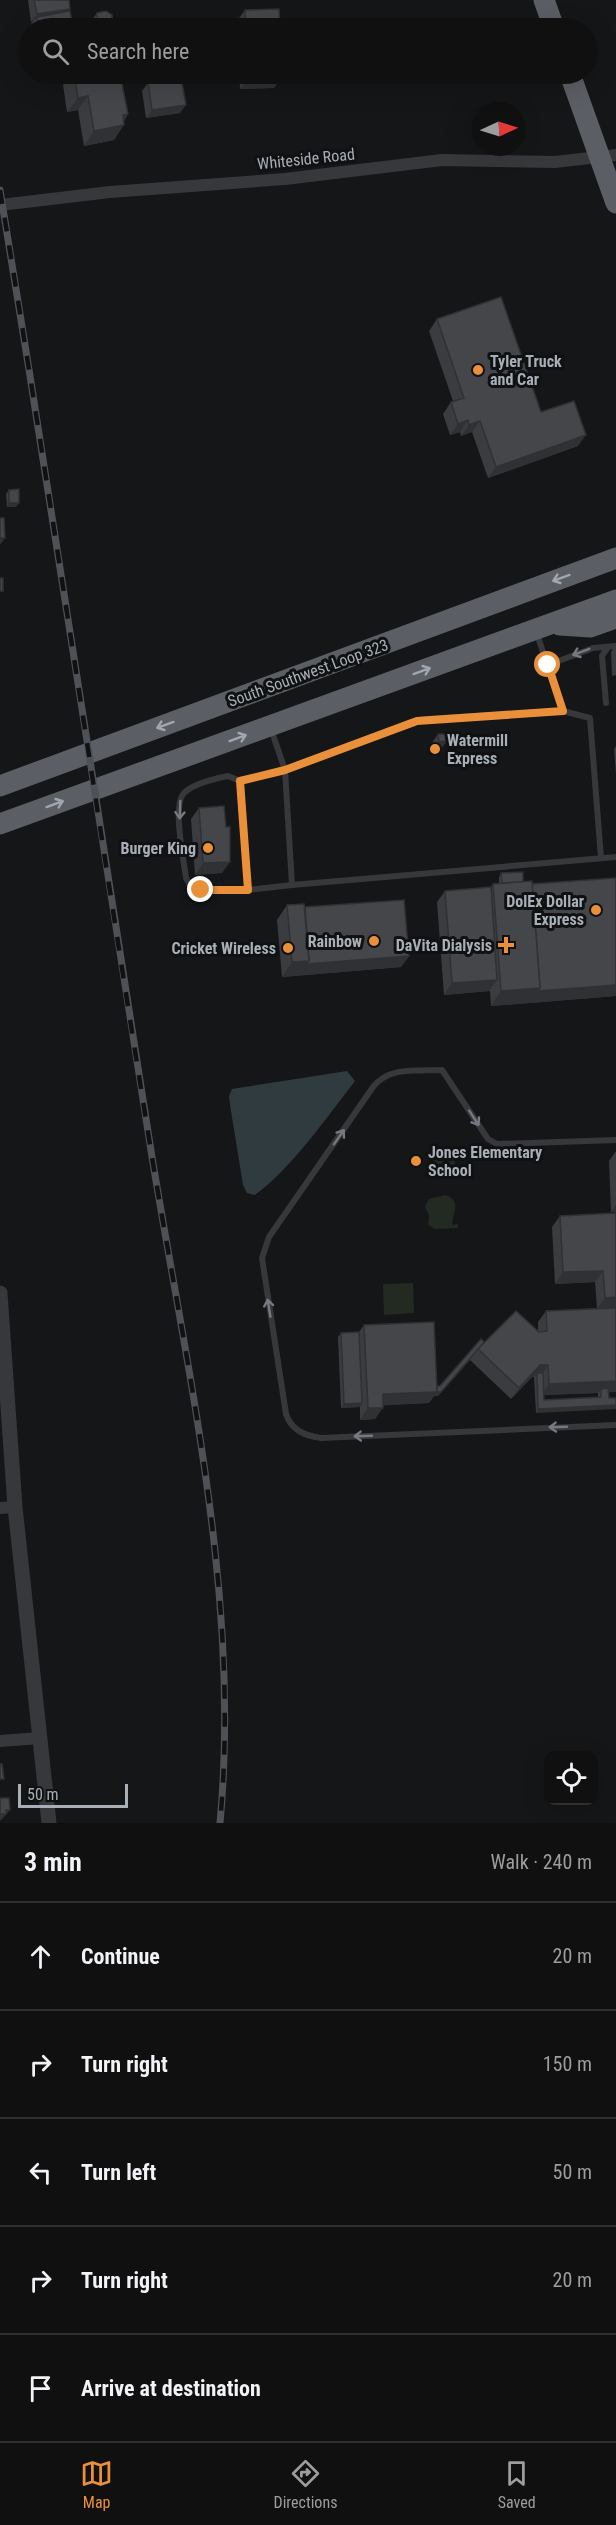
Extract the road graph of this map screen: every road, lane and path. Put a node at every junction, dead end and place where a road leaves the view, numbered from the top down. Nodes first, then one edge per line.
1 (544, 0) edge
2 (550, 18) edge
3 (575, 84) edge
4 (608, 156) edge
5 (616, 203) edge
6 (0, 205) edge
7 (616, 558) edge
8 (616, 600) edge
9 (616, 618) edge
10 (544, 628) junction
11 (616, 646) edge
12 (608, 647) junction
13 (548, 665) junction
14 (606, 703) dead end
15 (563, 711) junction
16 (270, 726) junction
17 (285, 770) junction
18 (240, 781) junction
19 (0, 786) edge
20 (0, 824) edge
21 (616, 857) edge
22 (601, 858) junction
23 (292, 885) junction
24 (248, 890) junction
25 (616, 1140) edge
26 (0, 1293) edge
27 (616, 1425) edge
28 (8, 1508) edge
29 (40, 1738) junction
30 (0, 1741) edge
31 (49, 1823) edge

1 - 2 highway
3 - 4 highway
4 - 5 highway
4 - 6 street, Whiteside Road
7 -> 19 highway, South Southwest Loop 323
8 - 10 highway
9 - 10 highway
10 - 13 lane
16 -> 10 highway
11 - 12 lane
12 -> 13 lane
12 - 14 lane
13 - 15 lane
15 - 17 lane
15 - 22 lane
16 - 17 lane
20 -> 16 highway
17 - 18 lane
17 - 23 lane
18 - 24 lane
18 -> 24 lane
21 - 22 lane
22 - 23 lane
23 - 24 lane
27 -> 25 lane
26 - 28 street
28 - 29 street
29 - 30 street
29 - 31 street

